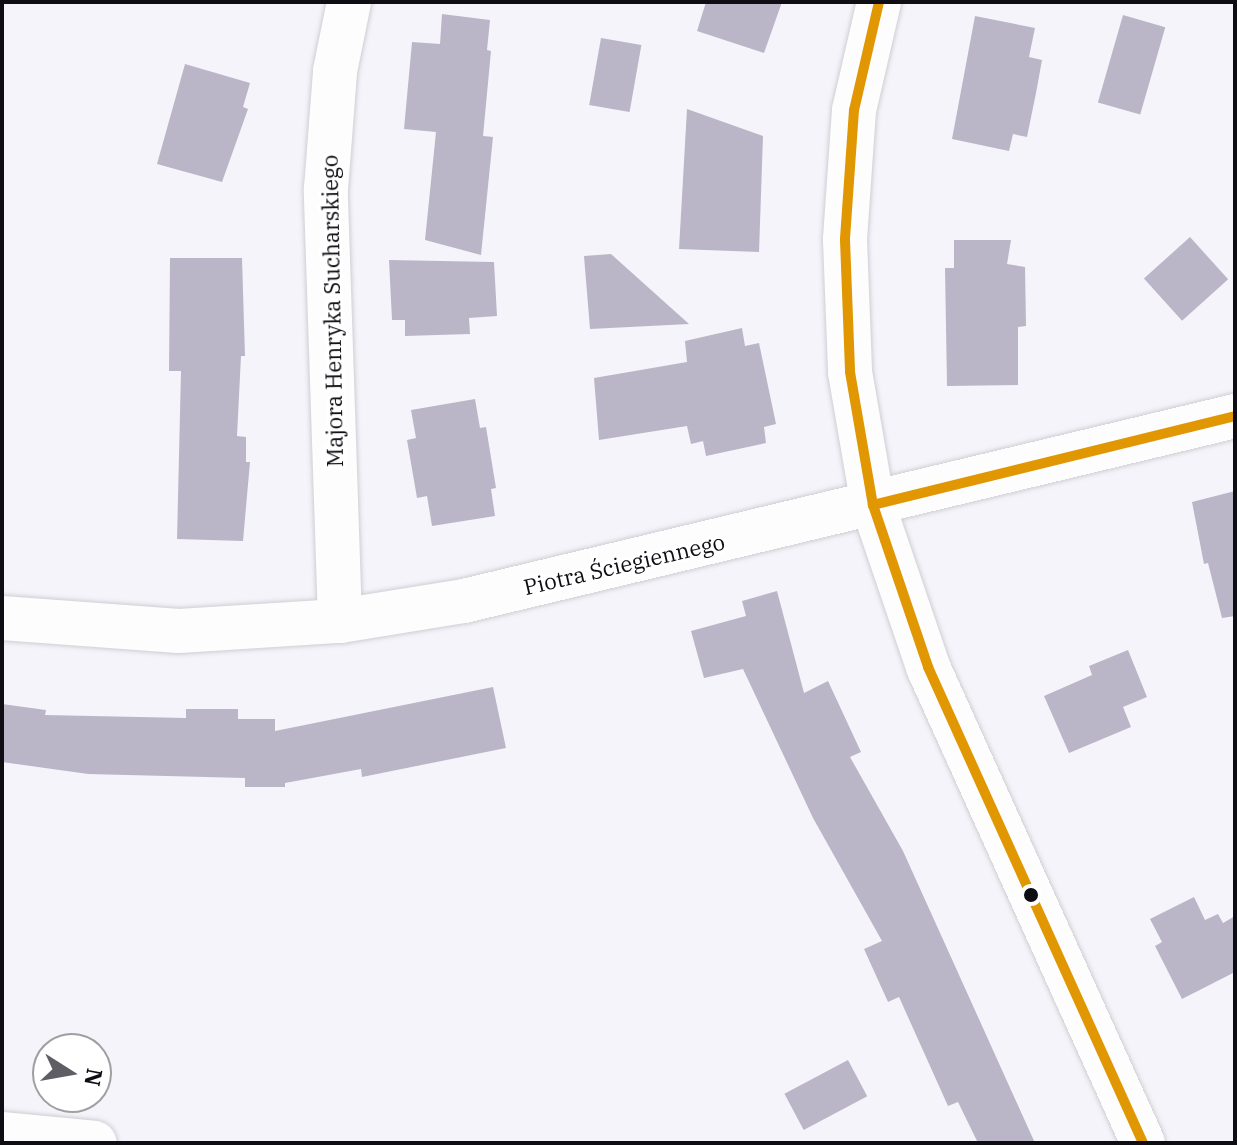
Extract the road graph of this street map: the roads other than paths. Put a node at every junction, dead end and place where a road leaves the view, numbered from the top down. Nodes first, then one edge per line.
1 (349, 2) edge
2 (879, 2) edge
3 (1235, 416) edge
4 (873, 505) junction
5 (2, 618) edge
6 (340, 621) junction
7 (2, 1134) edge
8 (95, 1143) edge
9 (1143, 1143) edge

1 - 6 street, Majora Henryka Sucharskiego
2 - 4 street
3 - 4 street, Piotra Ściegiennego
4 - 6 street, Piotra Ściegiennego
4 - 9 street
5 - 6 street, Piotra Ściegiennego
7 - 8 street

